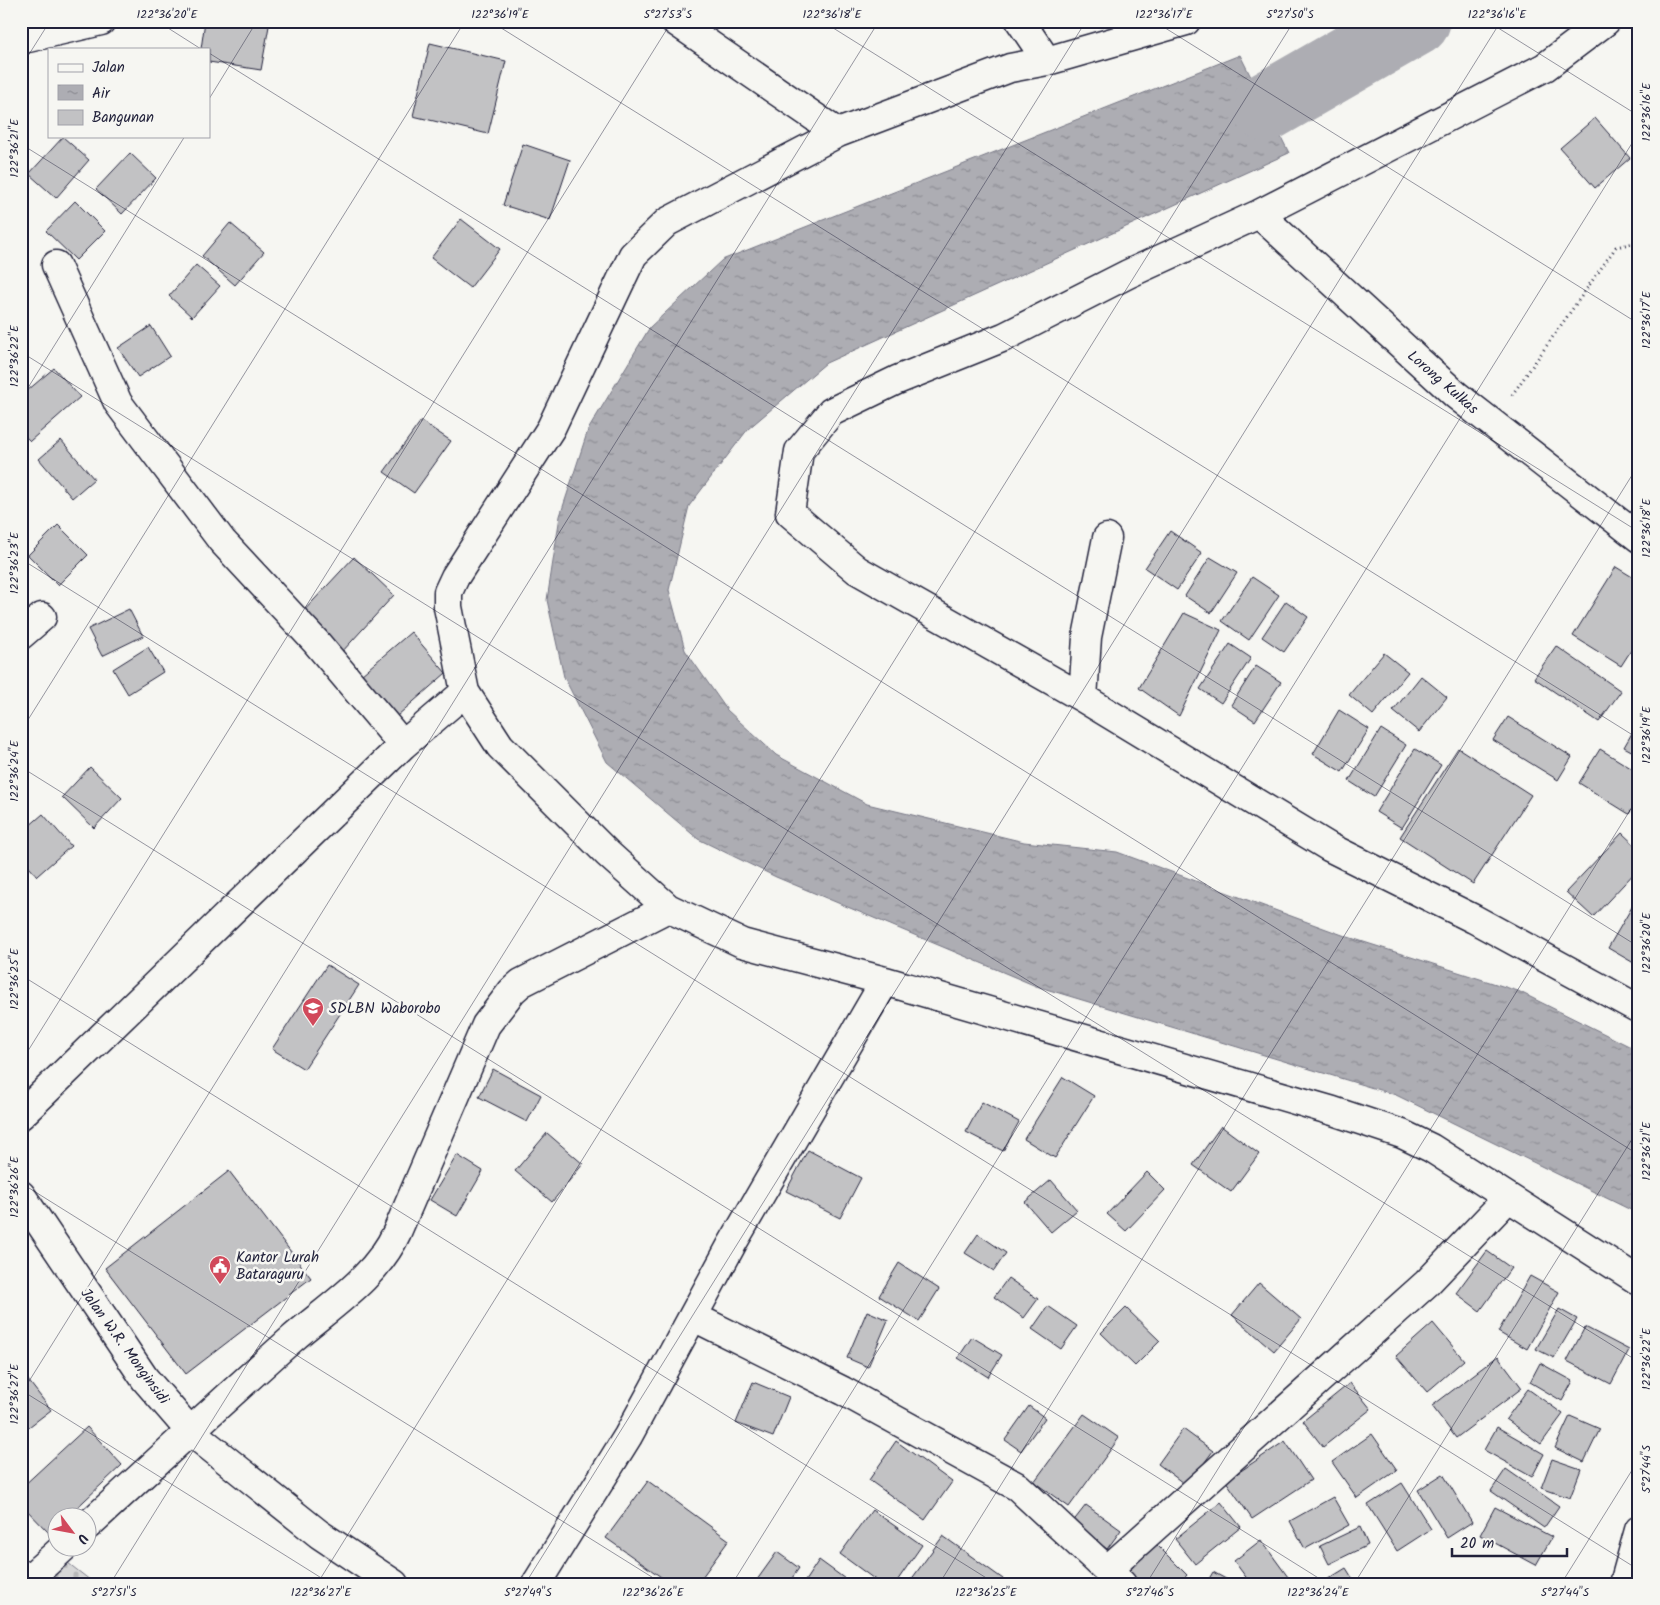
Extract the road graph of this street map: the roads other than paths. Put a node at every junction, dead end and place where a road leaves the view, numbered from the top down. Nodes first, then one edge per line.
1 (101, 21) edge
2 (674, 21) edge
3 (1020, 21) edge
4 (1186, 21) edge
5 (1606, 21) edge
6 (28, 38) dead end
7 (1047, 61) junction
8 (838, 133) junction
9 (1259, 214) junction
10 (56, 265) dead end
11 (1107, 538) dead end
12 (1639, 538) edge
13 (42, 616) dead end
14 (21, 635) edge
15 (465, 692) junction
16 (1083, 698) junction
17 (403, 745) junction
18 (668, 908) junction
19 (885, 981) junction
20 (1639, 1009) edge
21 (21, 1115) edge
22 (21, 1195) edge
23 (1508, 1198) junction
24 (1639, 1281) edge
25 (694, 1317) junction
26 (190, 1432) junction
27 (98, 1516) edge
28 (1639, 1530) edge
29 (52, 1558) edge
30 (1114, 1577) edge
31 (23, 1584) edge
32 (394, 1584) edge
33 (536, 1584) edge
34 (1624, 1584) edge

1 - 6 street
2 - 8 street
3 - 7 street
4 - 7 street
5 - 9 street
7 - 8 street
8 - 15 street
9 - 12 street, Lorong Kulkas
9 - 16 street
10 - 17 street
11 - 16 street
13 - 14 street
15 - 17 street
15 - 18 street
16 - 20 street
17 - 21 street
18 - 19 street
18 - 26 street
19 - 23 street
19 - 25 street
22 - 26 street, Jalan W.R. Monginsidi
23 - 24 street
23 - 30 street
25 - 30 street
25 - 33 street
26 - 27 street
26 - 32 street, Jalan W.R. Monginsidi
28 - 34 street
29 - 31 street

